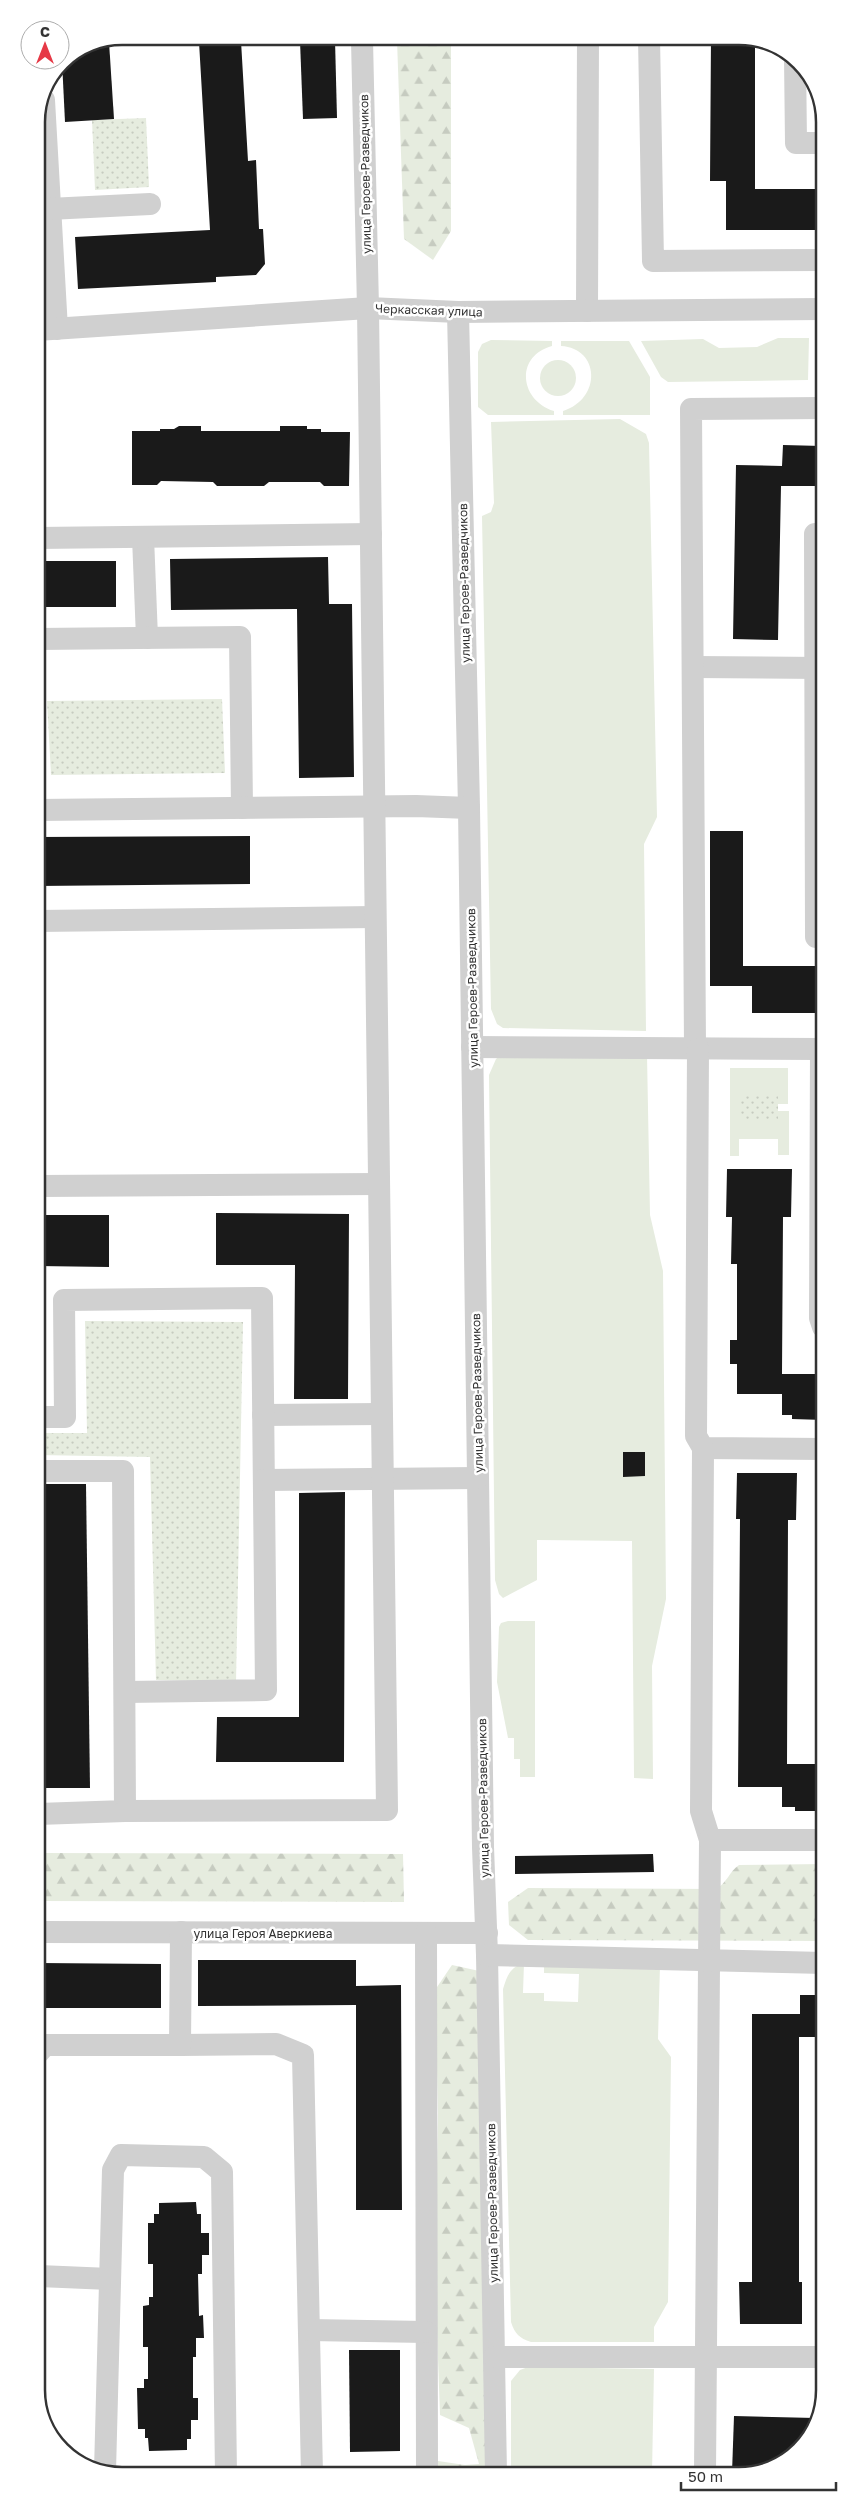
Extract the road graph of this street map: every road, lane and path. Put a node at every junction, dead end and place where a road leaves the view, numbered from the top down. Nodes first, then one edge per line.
1 (362, 45) edge
2 (588, 45) edge
3 (649, 45) edge
4 (795, 70) edge
5 (816, 143) edge
6 (45, 198) edge
7 (150, 204) dead end
8 (816, 260) edge
9 (368, 308) junction
10 (816, 309) edge
11 (587, 311) junction
12 (458, 312) junction
13 (47, 329) edge
14 (816, 408) edge
15 (371, 534) junction
16 (816, 534) edge
17 (143, 537) junction
18 (45, 538) edge
19 (816, 579) edge
20 (146, 638) junction
21 (45, 639) edge
22 (693, 668) junction
23 (816, 668) edge
24 (374, 807) junction
25 (242, 808) junction
26 (469, 808) junction
27 (45, 810) edge
28 (375, 918) junction
29 (45, 921) edge
30 (472, 1047) junction
31 (697, 1049) junction
32 (816, 1049) edge
33 (378, 1184) junction
34 (45, 1186) edge
35 (380, 1414) junction
36 (263, 1415) junction
37 (45, 1417) edge
38 (703, 1448) junction
39 (816, 1449) edge
40 (45, 1470) edge
41 (478, 1478) junction
42 (264, 1480) junction
43 (381, 1480) junction
44 (124, 1692) junction
45 (125, 1811) junction
46 (45, 1814) edge
47 (710, 1840) junction
48 (816, 1840) edge
49 (45, 1932) edge
50 (181, 1932) junction
51 (426, 1933) junction
52 (487, 1933) junction
53 (487, 1955) junction
54 (708, 1960) junction
55 (816, 1963) edge
56 (180, 2045) junction
57 (45, 2046) edge
58 (45, 2276) edge
59 (110, 2279) junction
60 (309, 2330) junction
61 (426, 2332) junction
62 (495, 2357) junction
63 (705, 2357) junction
64 (816, 2357) edge
65 (105, 2465) edge
66 (226, 2467) edge
67 (312, 2467) edge
68 (427, 2467) edge
69 (496, 2467) edge
70 (705, 2467) edge

1 - 9 street, улица Героев-Разведчиков
2 - 11 street
3 - 8 street
4 - 5 street
6 - 7 street
6 - 13 street
9 - 12 street, Черкасская улица
9 - 13 street, Черкасская улица
9 - 15 street, улица Героев-Разведчиков
10 - 11 street, Черкасская улица
11 - 12 street, Черкасская улица
12 - 26 street, улица Героев-Разведчиков
14 - 22 street
15 - 17 street
15 - 24 street, улица Героев-Разведчиков
16 - 19 street
17 - 18 street
17 - 20 street
20 - 21 street
20 - 25 street
22 - 23 street
22 - 31 street
24 - 25 street
24 - 26 street
24 - 28 street, улица Героев-Разведчиков
25 - 27 street
26 - 30 street, улица Героев-Разведчиков
28 - 29 street
28 - 33 street, улица Героев-Разведчиков
30 - 31 street
30 - 41 street, улица Героев-Разведчиков
31 - 32 street
31 - 38 street
33 - 34 street
33 - 35 street, улица Героев-Разведчиков
35 - 36 street
35 - 43 street, улица Героев-Разведчиков
36 - 37 street
36 - 42 street
38 - 39 street
38 - 47 street
40 - 44 street
41 - 43 street
41 - 52 street, улица Героев-Разведчиков
42 - 43 street
42 - 44 street
43 - 45 street, улица Героев-Разведчиков
44 - 45 street
45 - 46 street
47 - 48 street
47 - 54 street
49 - 50 street, улица Героя Аверкиева
50 - 51 street, улица Героя Аверкиева
50 - 56 street
51 - 52 street, улица Героя Аверкиева
51 - 61 street
52 - 53 street, улица Героев-Разведчиков
53 - 54 street
53 - 62 street, улица Героев-Разведчиков
54 - 55 street
54 - 63 street
56 - 57 street
56 - 60 street
58 - 59 street
59 - 65 street
59 - 66 street
60 - 61 street
60 - 67 street
61 - 68 street
62 - 63 street
62 - 69 street, улица Героев-Разведчиков
63 - 64 street
63 - 70 street

